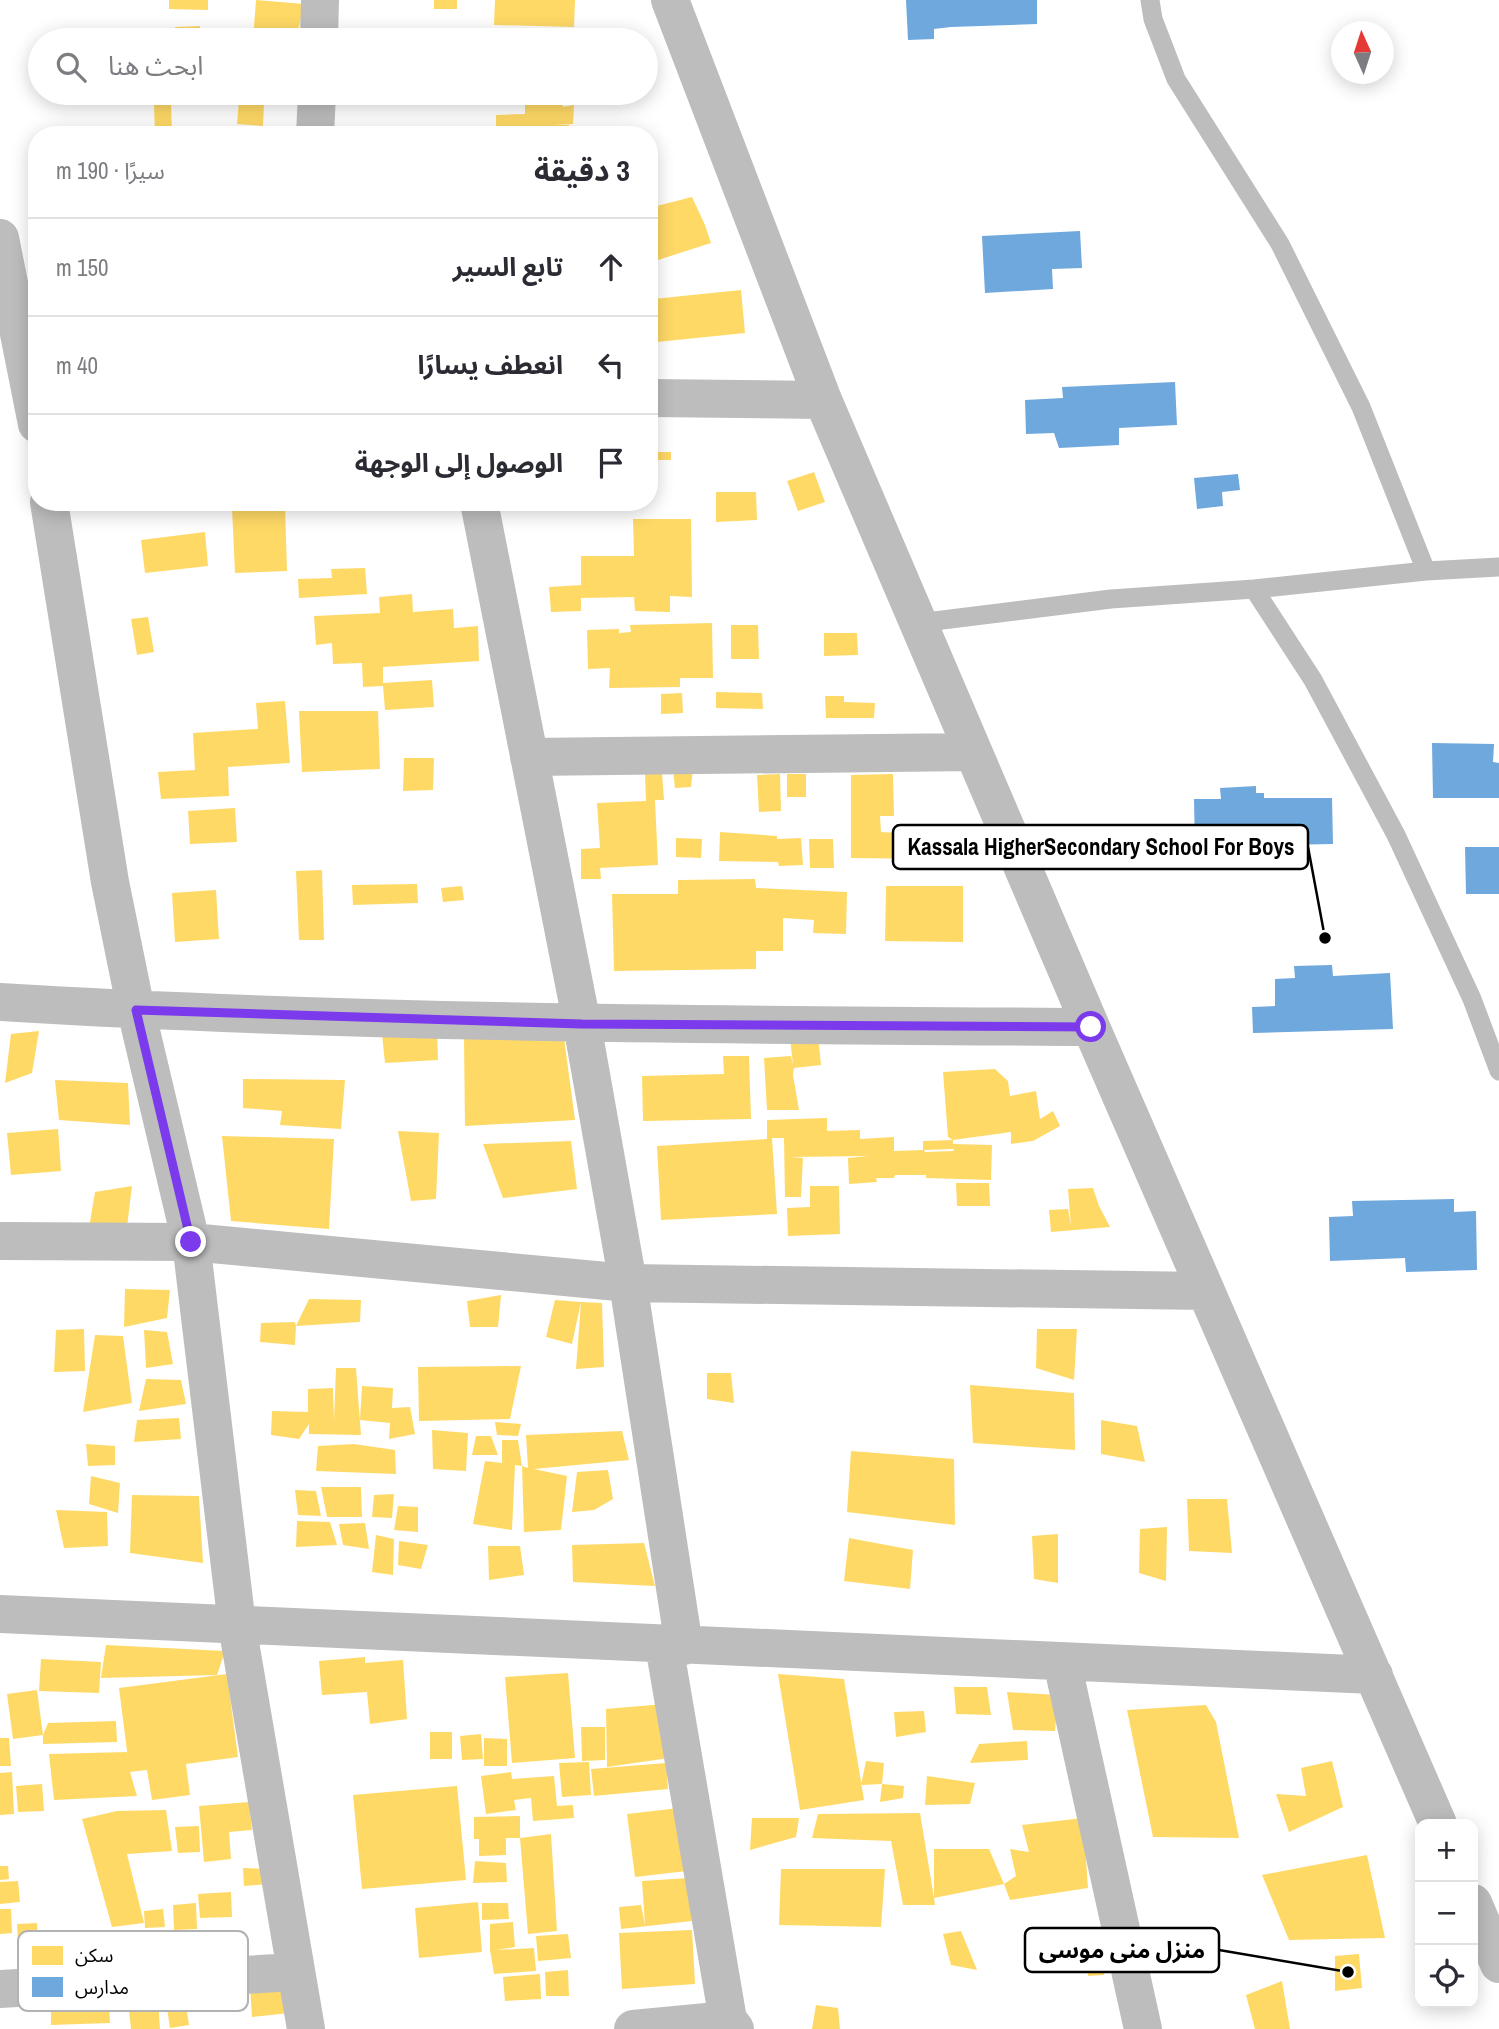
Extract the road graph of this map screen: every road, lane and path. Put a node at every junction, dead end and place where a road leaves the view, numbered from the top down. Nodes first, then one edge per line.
1 (320, 0) edge
2 (670, 0) edge
3 (1150, 0) edge
4 (319, 28) edge
5 (316, 105) edge
6 (315, 126) edge
7 (0, 238) edge
8 (22, 382) edge
9 (658, 398) edge
10 (28, 399) edge
11 (823, 400) junction
12 (50, 511) edge
13 (481, 511) edge
14 (1499, 567) edge
15 (1426, 571) junction
16 (1254, 589) junction
17 (918, 623) junction
18 (974, 752) junction
19 (529, 757) junction
20 (0, 1002) edge
21 (136, 1010) junction
22 (582, 1024) junction
23 (1091, 1027) junction
24 (1499, 1071) edge
25 (0, 1241) edge
26 (191, 1242) junction
27 (628, 1283) junction
28 (1206, 1291) junction
29 (0, 1614) edge
30 (237, 1625) junction
31 (674, 1646) junction
32 (1062, 1662) junction
33 (1374, 1675) junction
34 (1436, 1819) edge
35 (1478, 1915) edge
36 (1499, 1964) edge
37 (295, 1972) junction
38 (248, 1975) edge
39 (18, 1988) edge
40 (0, 1989) edge
41 (731, 2024) edge
42 (306, 2029) edge
43 (633, 2029) edge
44 (1143, 2029) edge

1 - 4 street
2 - 11 street
3 - 15 lane
5 - 6 street
7 - 8 street
8 - 10 street
9 - 11 street
11 - 17 street
12 - 21 street
13 - 19 street
14 - 15 lane
15 - 16 lane
16 - 17 lane
16 - 24 lane
17 - 18 street
18 - 19 street
18 - 23 street
19 - 22 street
20 - 21 street
21 - 22 street
21 - 26 street
22 - 23 street
22 - 27 street
23 - 28 street
25 - 26 street
26 - 27 street
26 - 30 street
27 - 28 street
27 - 31 street
28 - 33 street
29 - 30 street
30 - 31 street
30 - 37 street
31 - 32 street
31 - 41 street
32 - 33 street
32 - 44 street
33 - 34 street
35 - 36 street
37 - 38 street
37 - 42 street
39 - 40 street
41 - 43 street

